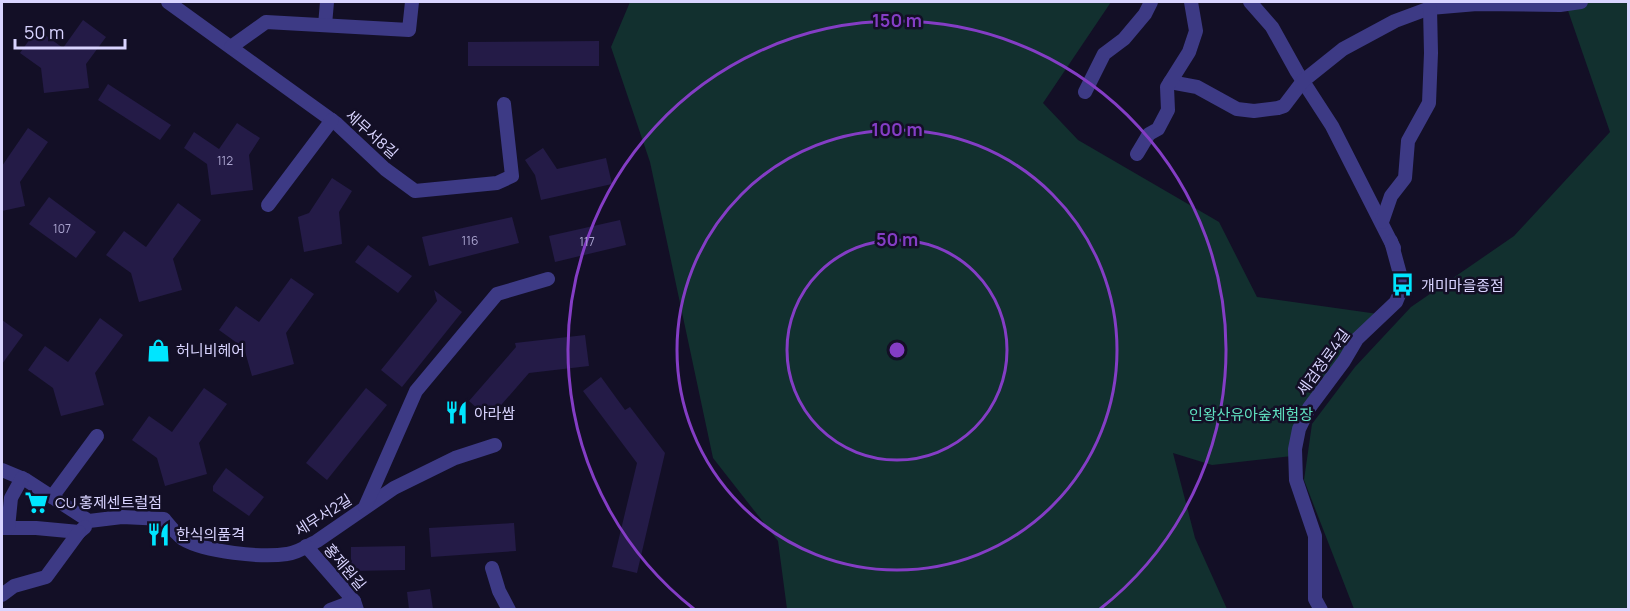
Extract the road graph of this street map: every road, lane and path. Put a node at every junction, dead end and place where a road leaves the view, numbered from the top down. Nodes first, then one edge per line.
1 (168, 2) edge
2 (327, 2) edge
3 (412, 2) edge
4 (1151, 2) edge
5 (1191, 2) edge
6 (1250, 2) edge
7 (1581, 2) edge
8 (1430, 8) junction
9 (325, 25) junction
10 (231, 47) junction
11 (1303, 81) junction
12 (1170, 82) junction
13 (1085, 92) dead end
14 (504, 104) dead end
15 (332, 120) junction
16 (1137, 154) dead end
17 (268, 205) dead end
18 (1382, 222) junction
19 (548, 279) dead end
20 (97, 436) dead end
21 (495, 445) dead end
22 (2, 470) edge
23 (22, 478) junction
24 (52, 496) junction
25 (364, 509) junction
26 (93, 521) junction
27 (5, 528) edge
28 (79, 532) junction
29 (306, 546) junction
30 (492, 568) dead end
31 (2, 596) edge
32 (356, 605) edge
33 (330, 609) edge
34 (509, 609) edge
35 (1322, 609) edge

1 - 10 street, 세무서8길
2 - 9 street
3 - 9 street
4 - 13 street
5 - 12 street
6 - 11 street, 세검정로4길
7 - 8 street
8 - 11 street
8 - 18 street
9 - 10 street
10 - 15 street, 세무서8길
11 - 12 street
11 - 18 street, 세검정로4길
12 - 16 street
14 - 15 street, 세무서8길
15 - 17 street
18 - 35 street, 세검정로4길
19 - 25 street
20 - 24 street
21 - 25 street, 세무서2길
22 - 23 street
23 - 24 street
23 - 27 street
24 - 26 street
25 - 29 street, 세무서2길
26 - 28 street
26 - 29 street, 세무서2길
27 - 28 street
28 - 31 street
29 - 32 street, 홍제원길
30 - 34 street
32 - 33 street

